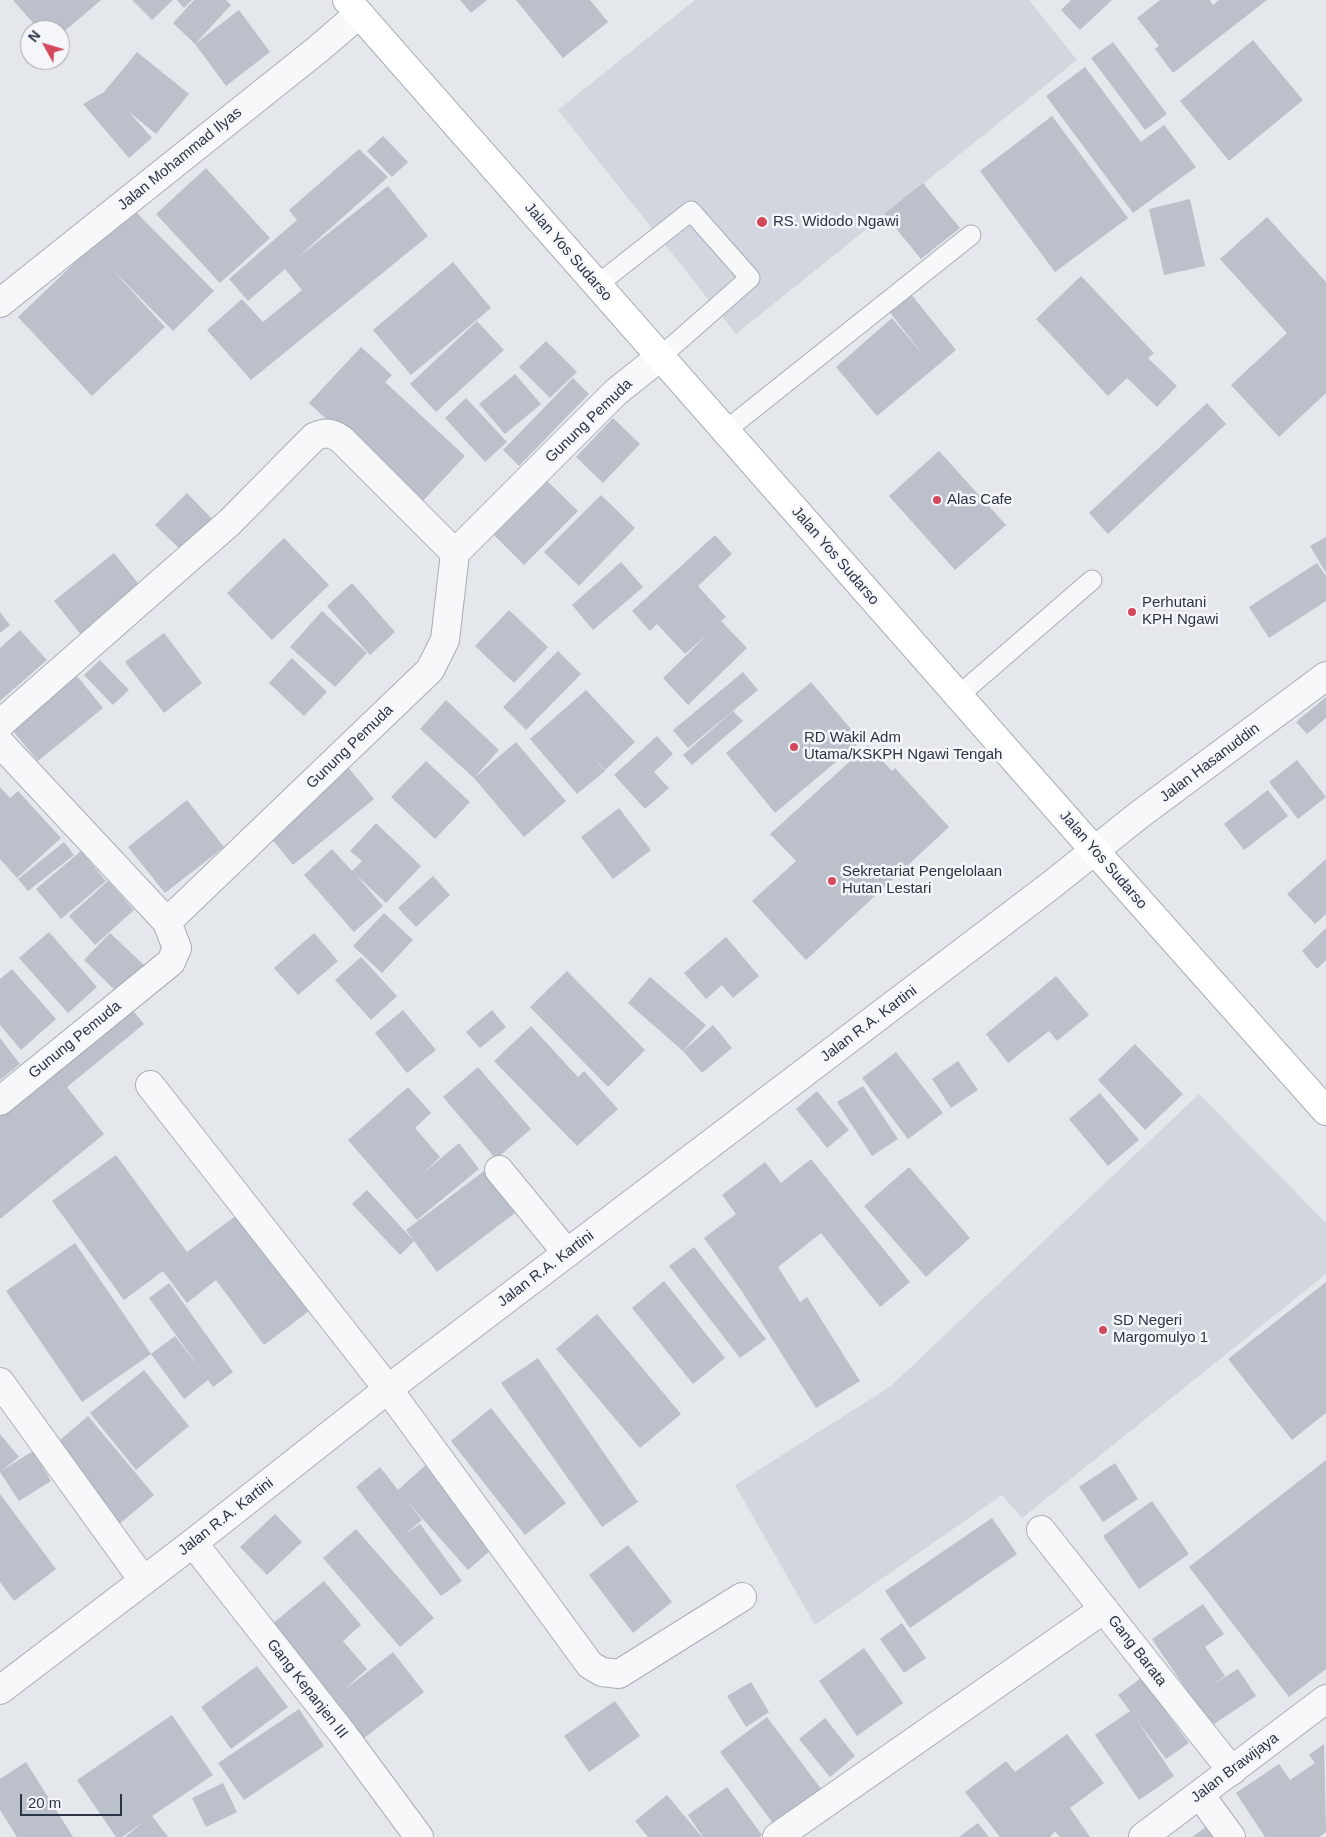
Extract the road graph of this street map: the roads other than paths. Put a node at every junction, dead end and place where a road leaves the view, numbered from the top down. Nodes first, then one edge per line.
1 (352, 7) edge
2 (971, 235) dead end
3 (597, 286) junction
4 (0, 303) edge
5 (660, 357) junction
6 (725, 431) junction
7 (455, 553) junction
8 (1092, 580) dead end
9 (1326, 676) edge
10 (958, 696) junction
11 (0, 724) edge
12 (0, 743) edge
13 (1094, 850) junction
14 (168, 922) junction
15 (150, 1085) dead end
16 (0, 1101) edge
17 (1326, 1111) edge
18 (499, 1170) dead end
19 (567, 1253) junction
20 (0, 1382) edge
21 (388, 1389) junction
22 (1041, 1530) dead end
23 (193, 1543) junction
24 (143, 1580) junction
25 (742, 1597) dead end
26 (1104, 1609) junction
27 (0, 1690) edge
28 (1326, 1699) edge
29 (1232, 1771) junction
30 (1200, 1795) junction
31 (419, 1837) edge
32 (777, 1837) edge
33 (1143, 1837) edge
34 (1231, 1837) edge

1 - 3 main road, Jalan Yos Sudarso
1 - 4 street, Jalan Mohammad Ilyas
2 - 6 lane
3 - 5 main road, Jalan Yos Sudarso
3 - 5 lane
5 - 6 main road, Jalan Yos Sudarso
5 - 7 street, Gunung Pemuda
6 - 10 main road, Jalan Yos Sudarso
7 - 11 street
7 - 14 street, Gunung Pemuda
8 - 10 lane
9 - 13 street, Jalan Hasanuddin
10 - 13 main road, Jalan Yos Sudarso
12 - 14 street
13 - 17 main road, Jalan Yos Sudarso
13 - 19 street, Jalan R.A. Kartini
14 - 16 street, Gunung Pemuda
15 - 21 street
18 - 19 street
19 - 21 street, Jalan R.A. Kartini
20 - 24 street
21 - 23 street, Jalan R.A. Kartini
21 - 25 street
22 - 26 street, Gang Barata
23 - 24 street, Jalan R.A. Kartini
23 - 31 street, Gang Kepanjen III
24 - 27 street, Jalan R.A. Kartini
26 - 29 street, Gang Barata
26 - 32 street
28 - 29 street, Jalan Brawijaya
29 - 30 street, Jalan Brawijaya
30 - 33 street, Jalan Brawijaya
30 - 34 street

